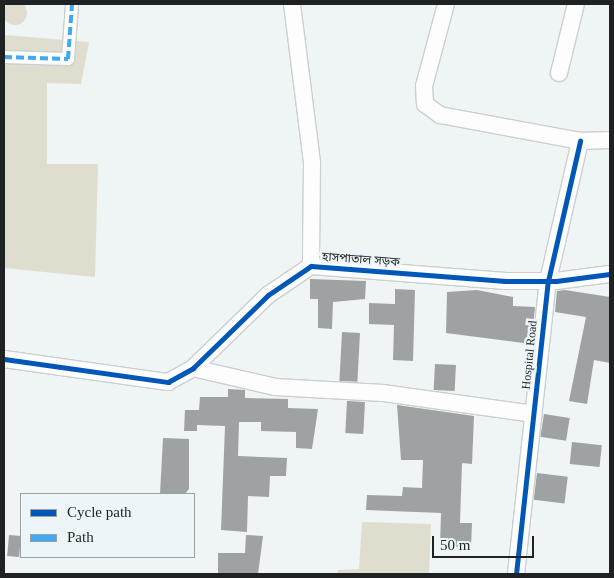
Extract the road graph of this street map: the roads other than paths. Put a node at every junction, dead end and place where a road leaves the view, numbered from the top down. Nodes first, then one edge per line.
1 (72, 4) edge
2 (292, 4) edge
3 (446, 4) edge
4 (576, 4) edge
5 (4, 57) edge
6 (558, 73) dead end
7 (610, 140) edge
8 (580, 142) junction
9 (310, 266) junction
10 (610, 274) edge
11 (548, 282) junction
12 (4, 359) edge
13 (193, 368) junction
14 (534, 414) junction
15 (516, 574) edge

1 - 5 street
2 - 9 street
3 - 8 street
4 - 6 street
7 - 8 street
8 - 11 street, Hospital Road
9 - 11 street, হাসপাতাল সড়ক
9 - 13 street, হাসপাতাল সড়ক
10 - 11 street, হাসপাতাল সড়ক
11 - 14 street, Hospital Road
12 - 13 street, হাসপাতাল সড়ক
13 - 14 street
14 - 15 street, Hospital Road

